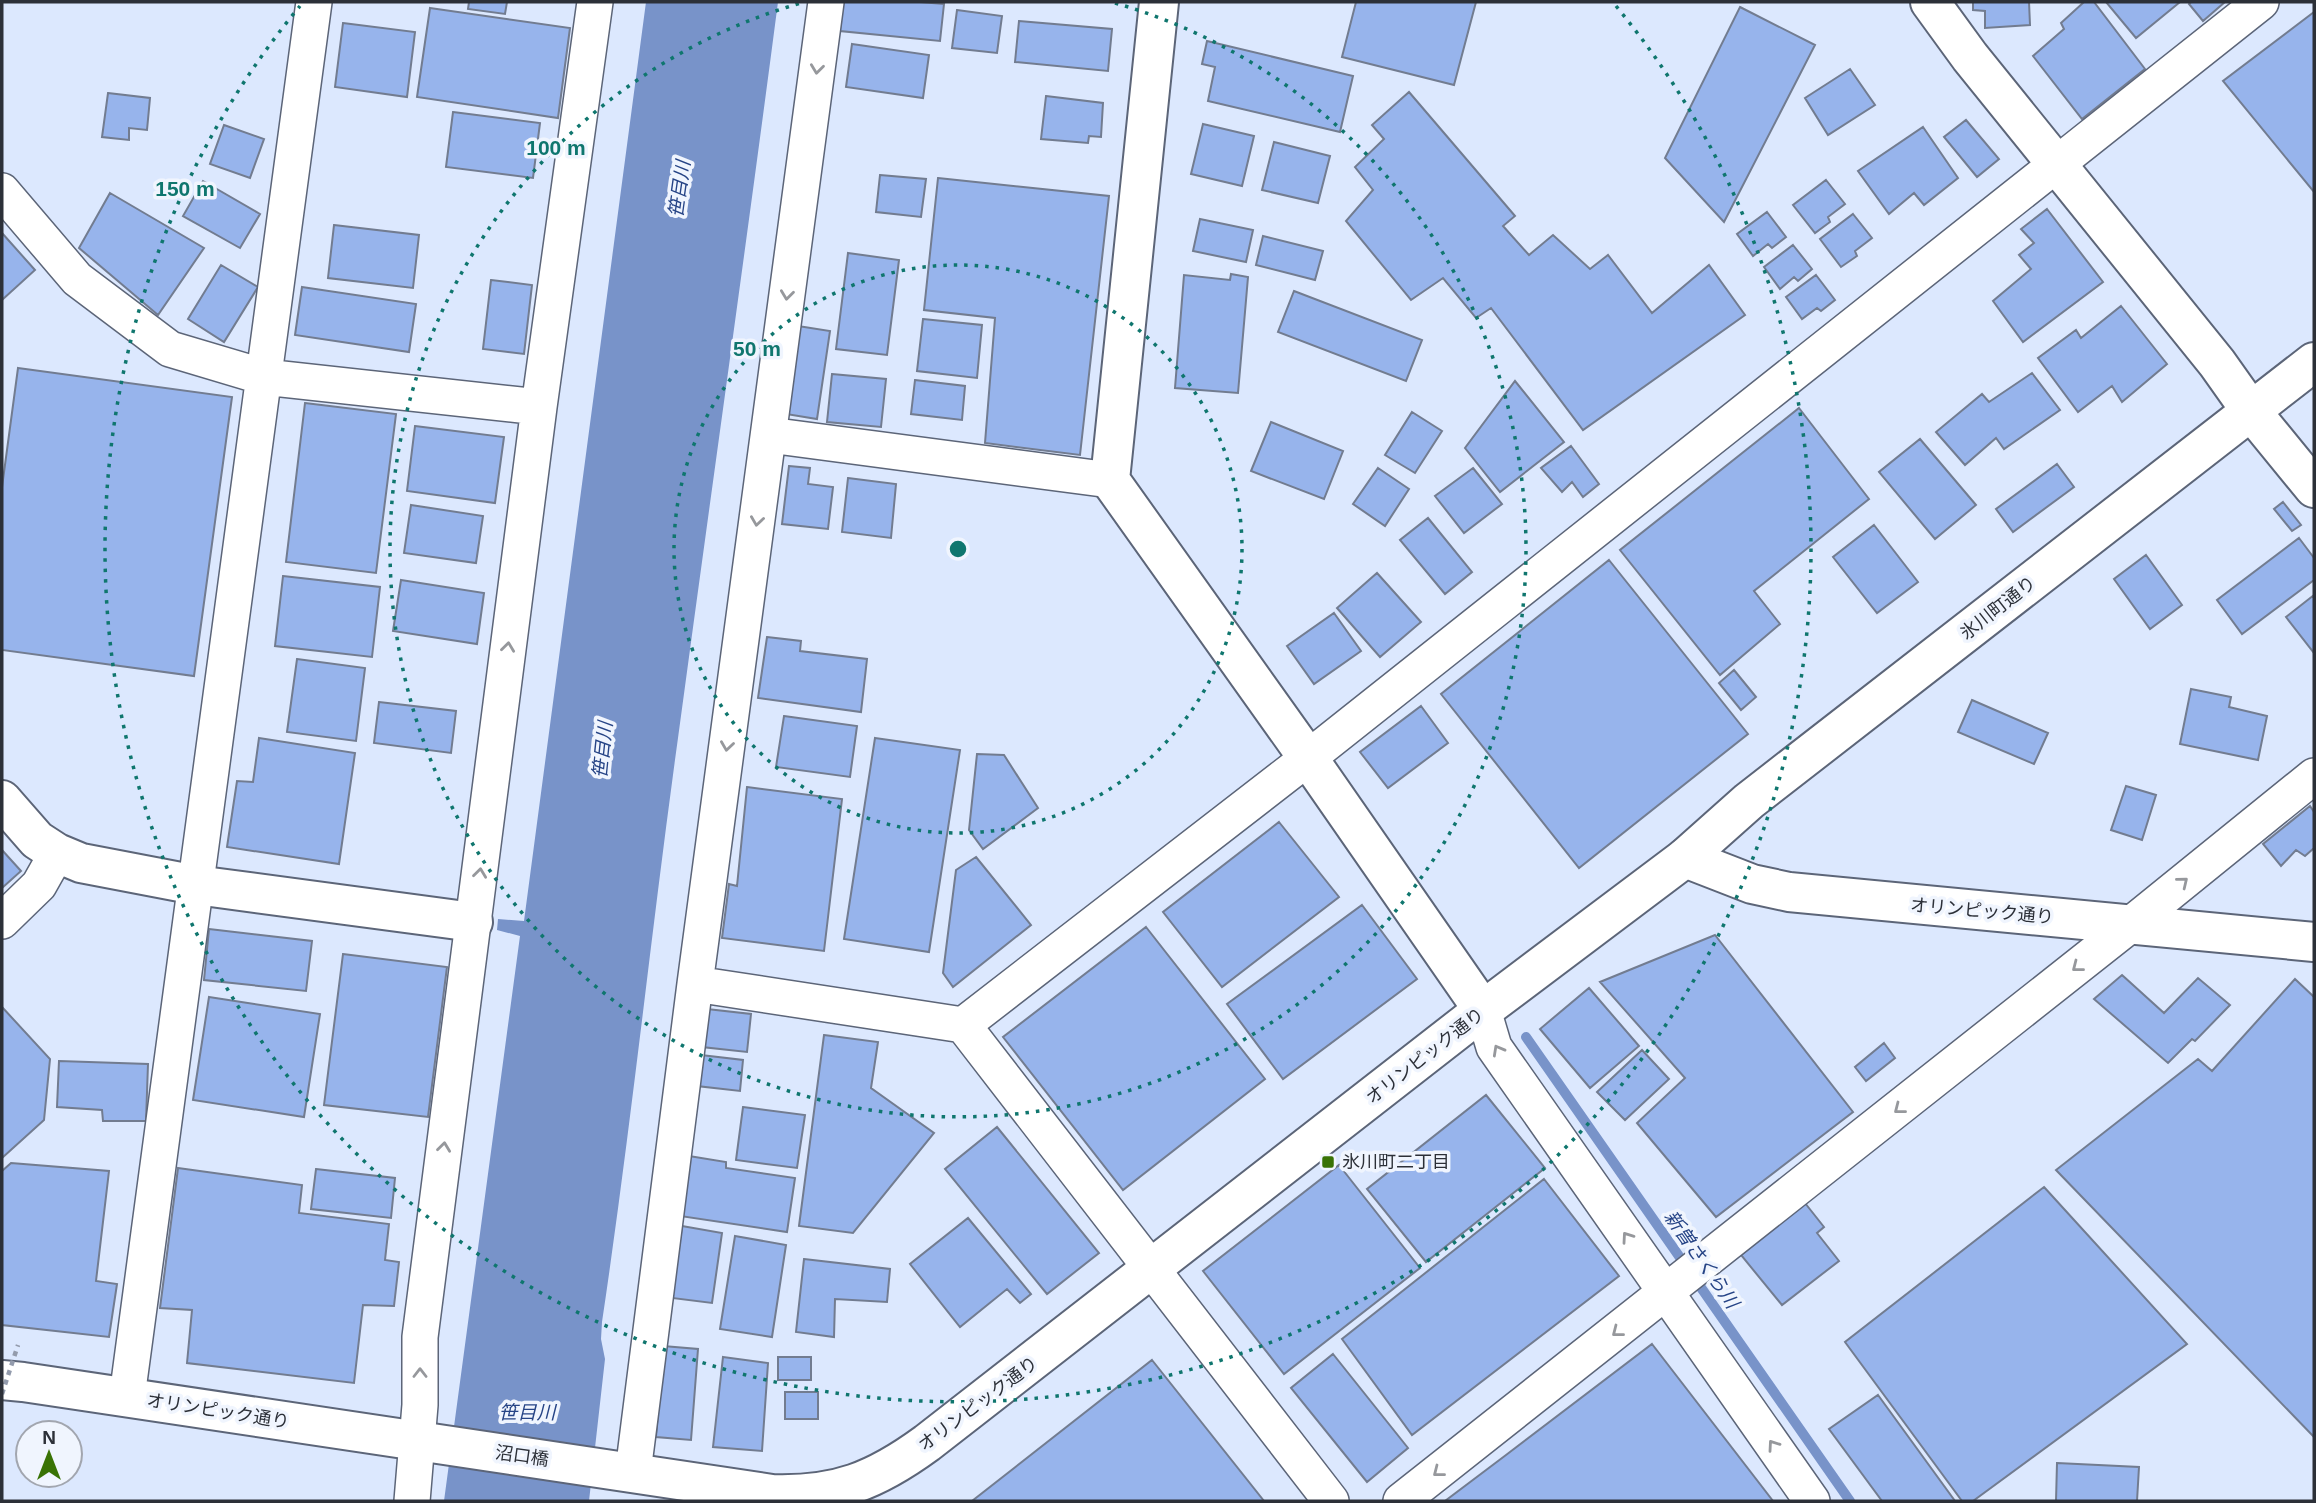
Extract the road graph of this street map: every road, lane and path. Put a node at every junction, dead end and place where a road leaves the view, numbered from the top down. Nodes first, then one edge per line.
1 (313, 2) edge
2 (595, 2) edge
3 (826, 2) edge
4 (1158, 2) edge
5 (1930, 2) edge
6 (2261, 2) edge
7 (2056, 164) junction
8 (2, 191) edge
9 (2314, 362) edge
10 (264, 377) junction
11 (539, 407) junction
12 (2251, 411) junction
13 (769, 435) junction
14 (1110, 480) junction
15 (2314, 488) edge
16 (1308, 758) junction
17 (2314, 776) edge
18 (2, 800) edge
19 (57, 853) junction
20 (1685, 858) junction
21 (196, 885) junction
22 (2, 921) edge
23 (473, 922) junction
24 (2130, 925) junction
25 (2314, 942) edge
26 (695, 984) junction
27 (1483, 1010) junction
28 (963, 1025) junction
29 (1151, 1270) junction
30 (1669, 1291) junction
31 (18, 1345) dead end
32 (2, 1380) edge
33 (2, 1394) edge
34 (127, 1397) junction
35 (426, 1442) junction
36 (621, 1471) junction
37 (699, 1492) edge
38 (840, 1496) edge
39 (412, 1501) edge
40 (1331, 1501) edge
41 (1401, 1501) edge
42 (1812, 1501) edge

1 - 10 street
2 - 11 street
3 -> 13 street
4 - 14 street
5 - 7 street
6 - 7 street
7 - 12 street
7 - 16 street
8 - 10 street
9 - 12 street, 氷川町通り
10 - 11 street
10 - 21 street
23 -> 11 street
12 - 15 street
12 - 20 street, 氷川町通り
13 - 14 street
13 -> 26 street
14 - 16 street
16 - 27 street
16 - 28 street
24 -> 17 street
18 - 19 street
19 - 21 street
19 - 22 street
20 - 24 street, オリンピック通り
20 - 27 street, オリンピック通り
21 - 23 street
21 - 34 street
35 -> 23 street
24 - 25 street, オリンピック通り
24 -> 30 street
26 - 28 street
26 - 36 street
27 - 29 street, オリンピック通り
30 -> 27 street
28 - 29 street
29 - 38 street, オリンピック通り
29 - 40 street
30 -> 41 street
42 -> 30 street
31 - 33 path, bridge
32 - 34 street, オリンピック通り
34 - 35 street, オリンピック通り
35 - 36 street, 沼口橋
35 - 39 street
36 - 37 street, オリンピック通り
37 - 38 street, オリンピック通り

